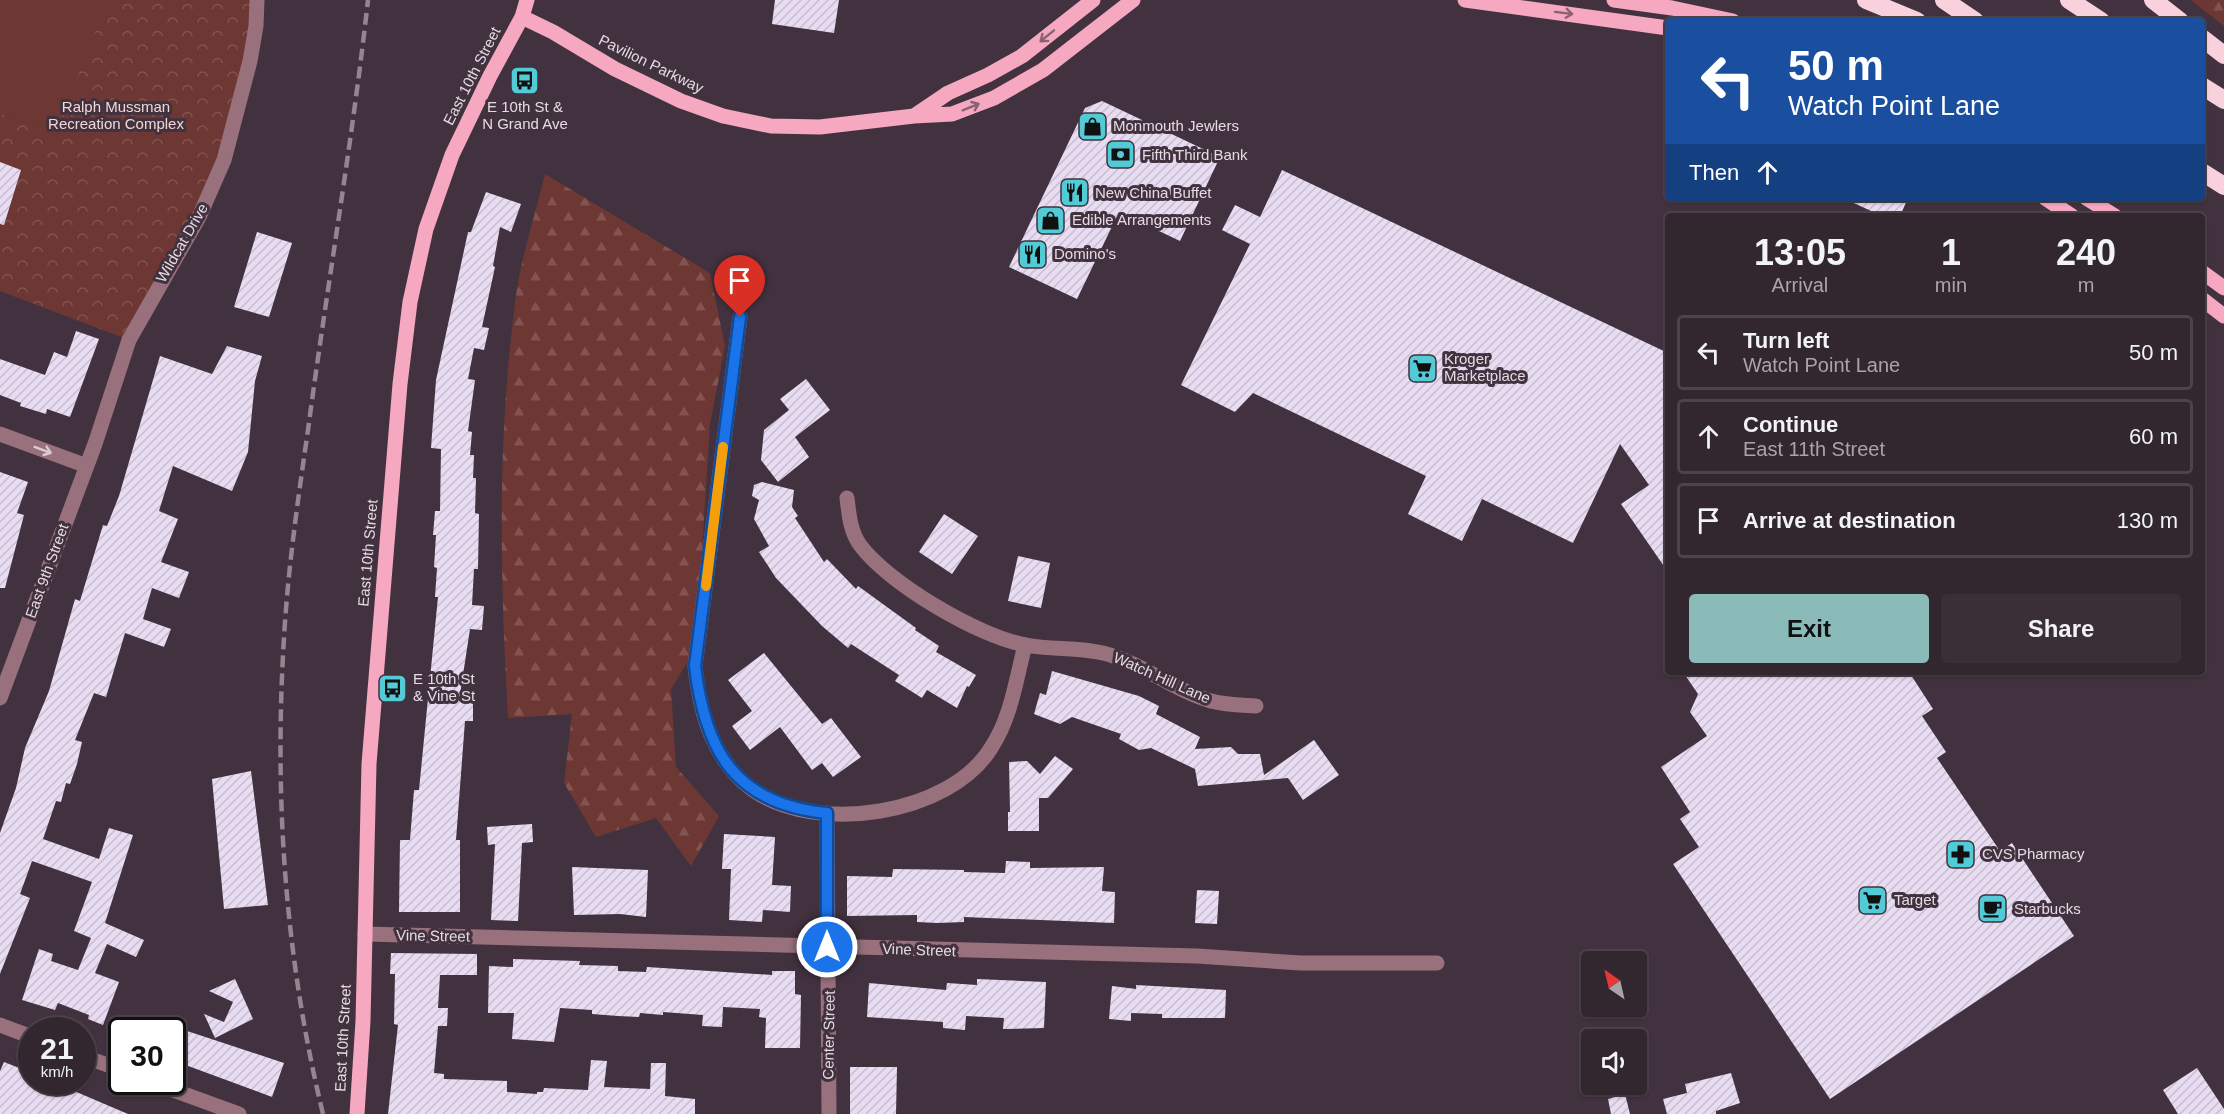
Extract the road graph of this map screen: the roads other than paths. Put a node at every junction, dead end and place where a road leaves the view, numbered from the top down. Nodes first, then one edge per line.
1 (257, 0) edge
2 (527, 0) edge
3 (537, 0) edge
4 (1093, 0) edge
5 (1133, 0) edge
6 (1465, 0) edge
7 (1614, 0) edge
8 (1866, 0) edge
9 (1944, 0) edge
10 (2069, 0) edge
11 (2153, 0) edge
12 (522, 17) junction
13 (1719, 18) edge
14 (1910, 18) edge
15 (1971, 18) edge
16 (2096, 18) edge
17 (2176, 18) edge
18 (1665, 28) edge
19 (2205, 40) edge
20 (2224, 55) edge
21 (2205, 88) edge
22 (2224, 100) edge
23 (914, 116) junction
24 (2205, 174) edge
25 (2224, 186) edge
26 (2049, 201) edge
27 (2091, 201) edge
28 (2067, 213) edge
29 (2110, 213) edge
30 (2205, 274) edge
31 (2224, 288) edge
32 (2205, 301) edge
33 (2224, 316) edge
34 (740, 317) dead end
35 (0, 434) edge
36 (95, 444) joint
37 (87, 466) junction
38 (847, 498) dead end
39 (1025, 645) junction
40 (0, 699) edge
41 (1256, 705) dead end
42 (827, 813) junction
43 (365, 934) junction
44 (827, 947) junction
45 (1437, 963) dead end
46 (0, 1025) edge
47 (18, 1032) edge
48 (186, 1095) edge
49 (239, 1114) edge
50 (357, 1114) edge
51 (829, 1114) edge

1 - 36 street, Wildcat Drive
2 - 12 main road, East 10th Street
3 - 12 main road, East 10th Street
4 -> 23 main road, Pavilion Parkway
23 -> 5 main road, Pavilion Parkway
6 -> 18 main road
7 - 13 main road
8 - 14 highway
9 - 15 highway
10 - 16 highway
11 - 17 highway
12 - 23 main road, Pavilion Parkway
12 - 43 main road, East 10th Street
19 - 20 highway
21 - 22 highway
24 - 25 highway
26 - 28 main road
27 - 29 main road
30 - 31 main road
32 - 33 main road
34 - 42 street
35 -> 37 street
36 - 37 street, East 9th Street
37 - 40 street, East 9th Street
38 - 39 street, Watch Hill Lane
39 - 41 street, Watch Hill Lane
39 - 42 street
42 - 44 street, Center Street
43 - 44 street, Vine Street
43 - 50 main road, East 10th Street
44 - 45 street, Vine Street
44 - 51 street, Center Street
46 - 47 street
48 - 49 street

